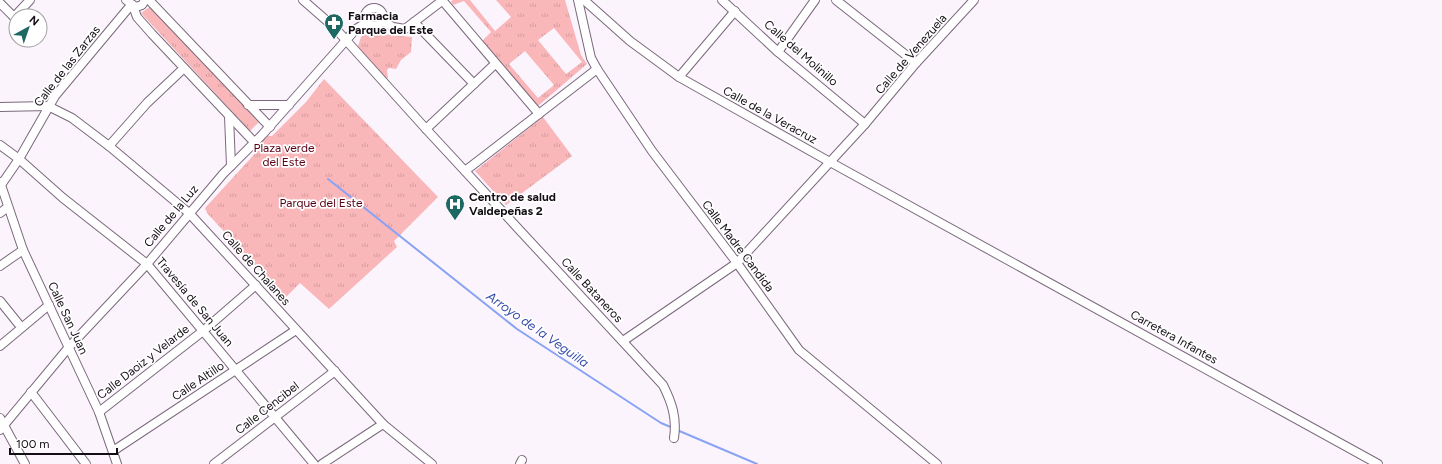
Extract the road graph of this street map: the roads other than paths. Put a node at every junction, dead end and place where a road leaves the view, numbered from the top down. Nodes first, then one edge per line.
1 (30, 0) edge
2 (145, 0) edge
3 (149, 0) edge
4 (303, 0) edge
5 (442, 0) edge
6 (578, 0) edge
7 (584, 0) edge
8 (722, 0) edge
9 (815, 0) edge
10 (836, 0) edge
11 (973, 1) edge
12 (130, 3) edge
13 (0, 4) edge
14 (374, 4) edge
15 (23, 8) edge
16 (8, 11) edge
17 (735, 11) junction
18 (382, 21) junction
19 (367, 22) junction
20 (414, 22) junction
21 (346, 40) junction
22 (778, 52) junction
23 (916, 63) junction
24 (495, 64) junction
25 (184, 68) junction
26 (598, 69) junction
27 (678, 77) junction
28 (474, 84) junction
29 (248, 105) junction
30 (289, 105) junction
31 (48, 106) junction
32 (0, 107) edge
33 (539, 114) junction
34 (229, 116) junction
35 (866, 124) junction
36 (270, 127) junction
37 (426, 129) junction
38 (255, 143) junction
39 (0, 145) edge
40 (109, 146) junction
41 (19, 159) junction
42 (830, 162) junction
43 (231, 166) junction
44 (465, 171) junction
45 (0, 184) edge
46 (8, 207) junction
47 (0, 213) edge
48 (189, 213) junction
49 (958, 232) joint
50 (23, 250) junction
51 (147, 264) junction
52 (737, 264) junction
53 (0, 266) edge
54 (256, 285) junction
55 (0, 302) edge
56 (49, 305) junction
57 (21, 327) junction
58 (296, 330) junction
59 (203, 331) junction
60 (623, 341) junction
61 (0, 346) edge
62 (69, 347) junction
63 (236, 370) junction
64 (335, 371) junction
65 (31, 392) junction
66 (99, 412) junction
67 (275, 417) junction
68 (0, 418) edge
69 (383, 424) junction
70 (2, 429) edge
71 (674, 436) dead end
72 (113, 451) junction
73 (25, 464) edge
74 (86, 464) edge
75 (117, 464) edge
76 (214, 464) edge
77 (314, 464) edge
78 (322, 464) edge
79 (432, 464) edge
80 (937, 464) edge
81 (1378, 464) edge

1 - 15 street
2 - 12 street
3 - 29 street
4 - 21 street, Calle Bataneros
5 - 20 street
5 - 24 street
6 - 26 street, Calle Madre Candida
7 - 27 street, Calle de la Veracruz
8 - 17 street, Calle del Molinillo
9 - 22 street
10 - 23 street
11 - 23 street, Calle de Venezuela
12 - 25 street
12 - 31 street, Calle de las Zarzas
13 - 16 street
14 - 18 street
14 - 19 street
17 - 22 street, Calle del Molinillo
17 - 27 street
18 - 19 street
18 - 20 street
19 - 21 street, Calle de la Luz
20 - 28 street
21 - 30 street, Calle de la Luz
21 - 37 street, Calle Bataneros
22 - 35 street, Calle del Molinillo
23 - 35 street, Calle de Venezuela
24 - 28 street
24 - 33 street
25 - 34 street
25 - 40 street
26 - 33 street
26 - 52 street, Calle Madre Candida
27 - 42 street, Calle de la Veracruz
28 - 37 street
29 - 30 street
29 - 36 street
30 - 36 street, Calle de la Luz
31 - 32 street
31 - 40 street, Calle de Chalanes
31 - 41 street, Calle de las Zarzas
33 - 44 street
34 - 38 street
34 - 43 street
35 - 42 street, Calle de Venezuela
36 - 38 street, Calle de la Luz
37 - 44 street, Calle Bataneros
38 - 43 street, Calle de la Luz
39 - 41 street, Travesía de San Juan
40 - 48 street, Calle de Chalanes
41 - 45 street, Calle de las Zarzas
41 - 51 street, Travesía de San Juan
42 - 49 street, Calle de la Veracruz
42 - 52 street, Calle de Venezuela
43 - 48 street, Calle de la Luz
44 - 60 street, Calle Bataneros
45 - 46 street, Calle San Juan
46 - 47 street
46 - 50 street, Calle San Juan
48 - 51 street, Calle de la Luz
48 - 54 street, Calle de Chalanes
49 - 81 street, Carretera Infantes
50 - 53 street
50 - 56 street, Calle San Juan
51 - 59 street, Travesía de San Juan
51 - 62 street, Calle de la Luz
52 - 60 street, Calle de Venezuela
52 - 80 street, Calle Madre Candida
54 - 58 street, Calle de Chalanes
54 - 59 street, Calle Daoiz y Velarde
55 - 57 street
56 - 57 street
56 - 62 street, Calle San Juan
57 - 61 street
58 - 63 street, Calle Altillo
58 - 64 street, Calle de Chalanes
59 - 63 street, Travesía de San Juan
59 - 66 street, Calle Daoiz y Velarde
60 - 71 street, Calle Bataneros
62 - 65 street, Calle de la Luz
62 - 66 street, Calle San Juan
63 - 67 street, Travesía de San Juan
63 - 72 street, Calle Altillo
64 - 67 street, Calle Cencibel
64 - 69 street, Calle de Chalanes
65 - 70 street, Calle de la Luz
65 - 74 street
66 - 72 street, Calle San Juan
67 - 76 street, Calle Cencibel
67 - 77 street, Travesía de San Juan
68 - 70 street
69 - 78 street
69 - 79 street, Calle de Chalanes
70 - 73 street
72 - 75 street, Calle San Juan

